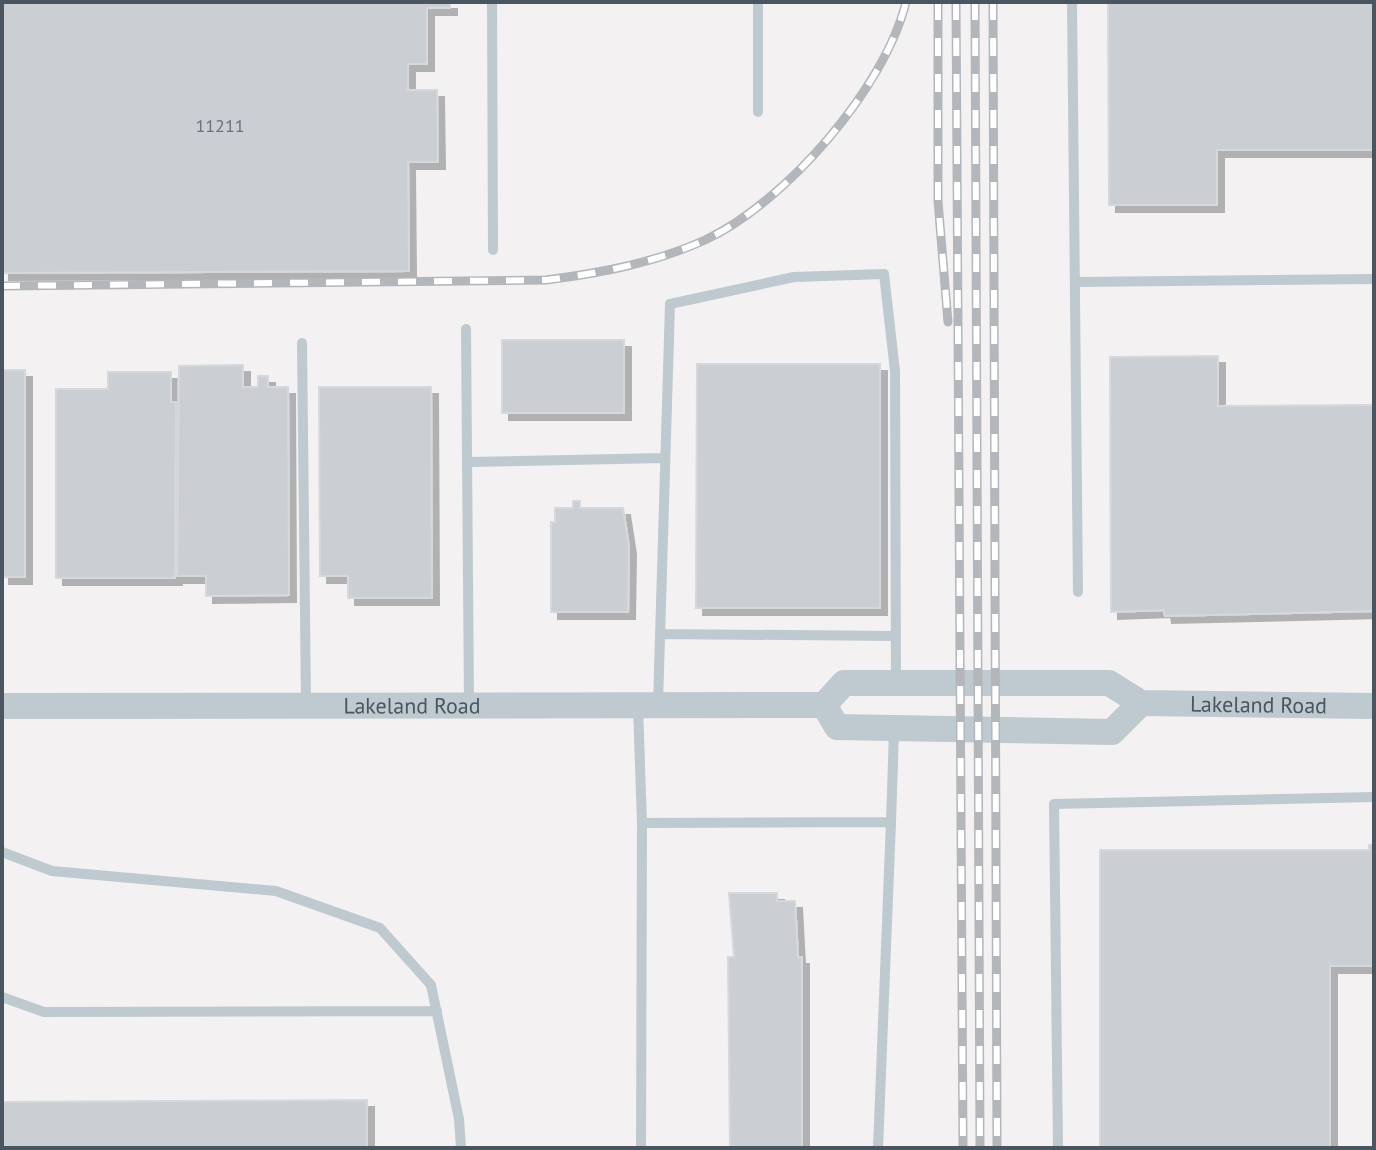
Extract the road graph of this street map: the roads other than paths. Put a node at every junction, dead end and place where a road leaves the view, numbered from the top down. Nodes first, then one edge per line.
1 (492, 2) edge
2 (758, 2) edge
3 (1072, 2) edge
4 (758, 112) dead end
5 (493, 250) dead end
6 (1374, 279) edge
7 (1076, 282) junction
8 (466, 329) dead end
9 (302, 343) dead end
10 (664, 458) junction
11 (467, 462) junction
12 (1078, 592) dead end
13 (660, 634) junction
14 (895, 636) junction
15 (896, 683) junction
16 (1141, 703) junction
17 (306, 705) junction
18 (469, 705) junction
19 (648, 705) junction
20 (824, 705) junction
21 (2, 706) edge
22 (1374, 706) edge
23 (894, 729) junction
24 (1374, 797) edge
25 (891, 822) junction
26 (642, 823) junction
27 (2, 852) edge
28 (2, 997) edge
29 (437, 1011) junction
30 (461, 1148) edge
31 (641, 1148) edge
32 (878, 1148) edge
33 (1058, 1148) edge

1 - 5 lane
2 - 4 lane
3 - 7 lane
6 - 7 lane
7 - 12 lane
8 - 11 lane
9 - 17 lane
10 - 11 lane
10 - 13 lane
10 - 14 lane
11 - 18 lane
13 - 14 lane
13 - 19 lane
14 - 15 lane
15 - 16 street, Lakeland Road
15 - 20 street, Lakeland Road
16 - 22 street, Lakeland Road
16 - 23 street
17 - 18 street, Lakeland Road
17 - 21 street, Lakeland Road
18 - 19 street, Lakeland Road
19 - 20 street, Lakeland Road
19 - 26 lane
20 - 23 street
23 - 25 lane
24 - 33 lane
25 - 26 lane
25 - 32 lane
26 - 31 lane
27 - 29 lane
28 - 29 lane
29 - 30 lane

